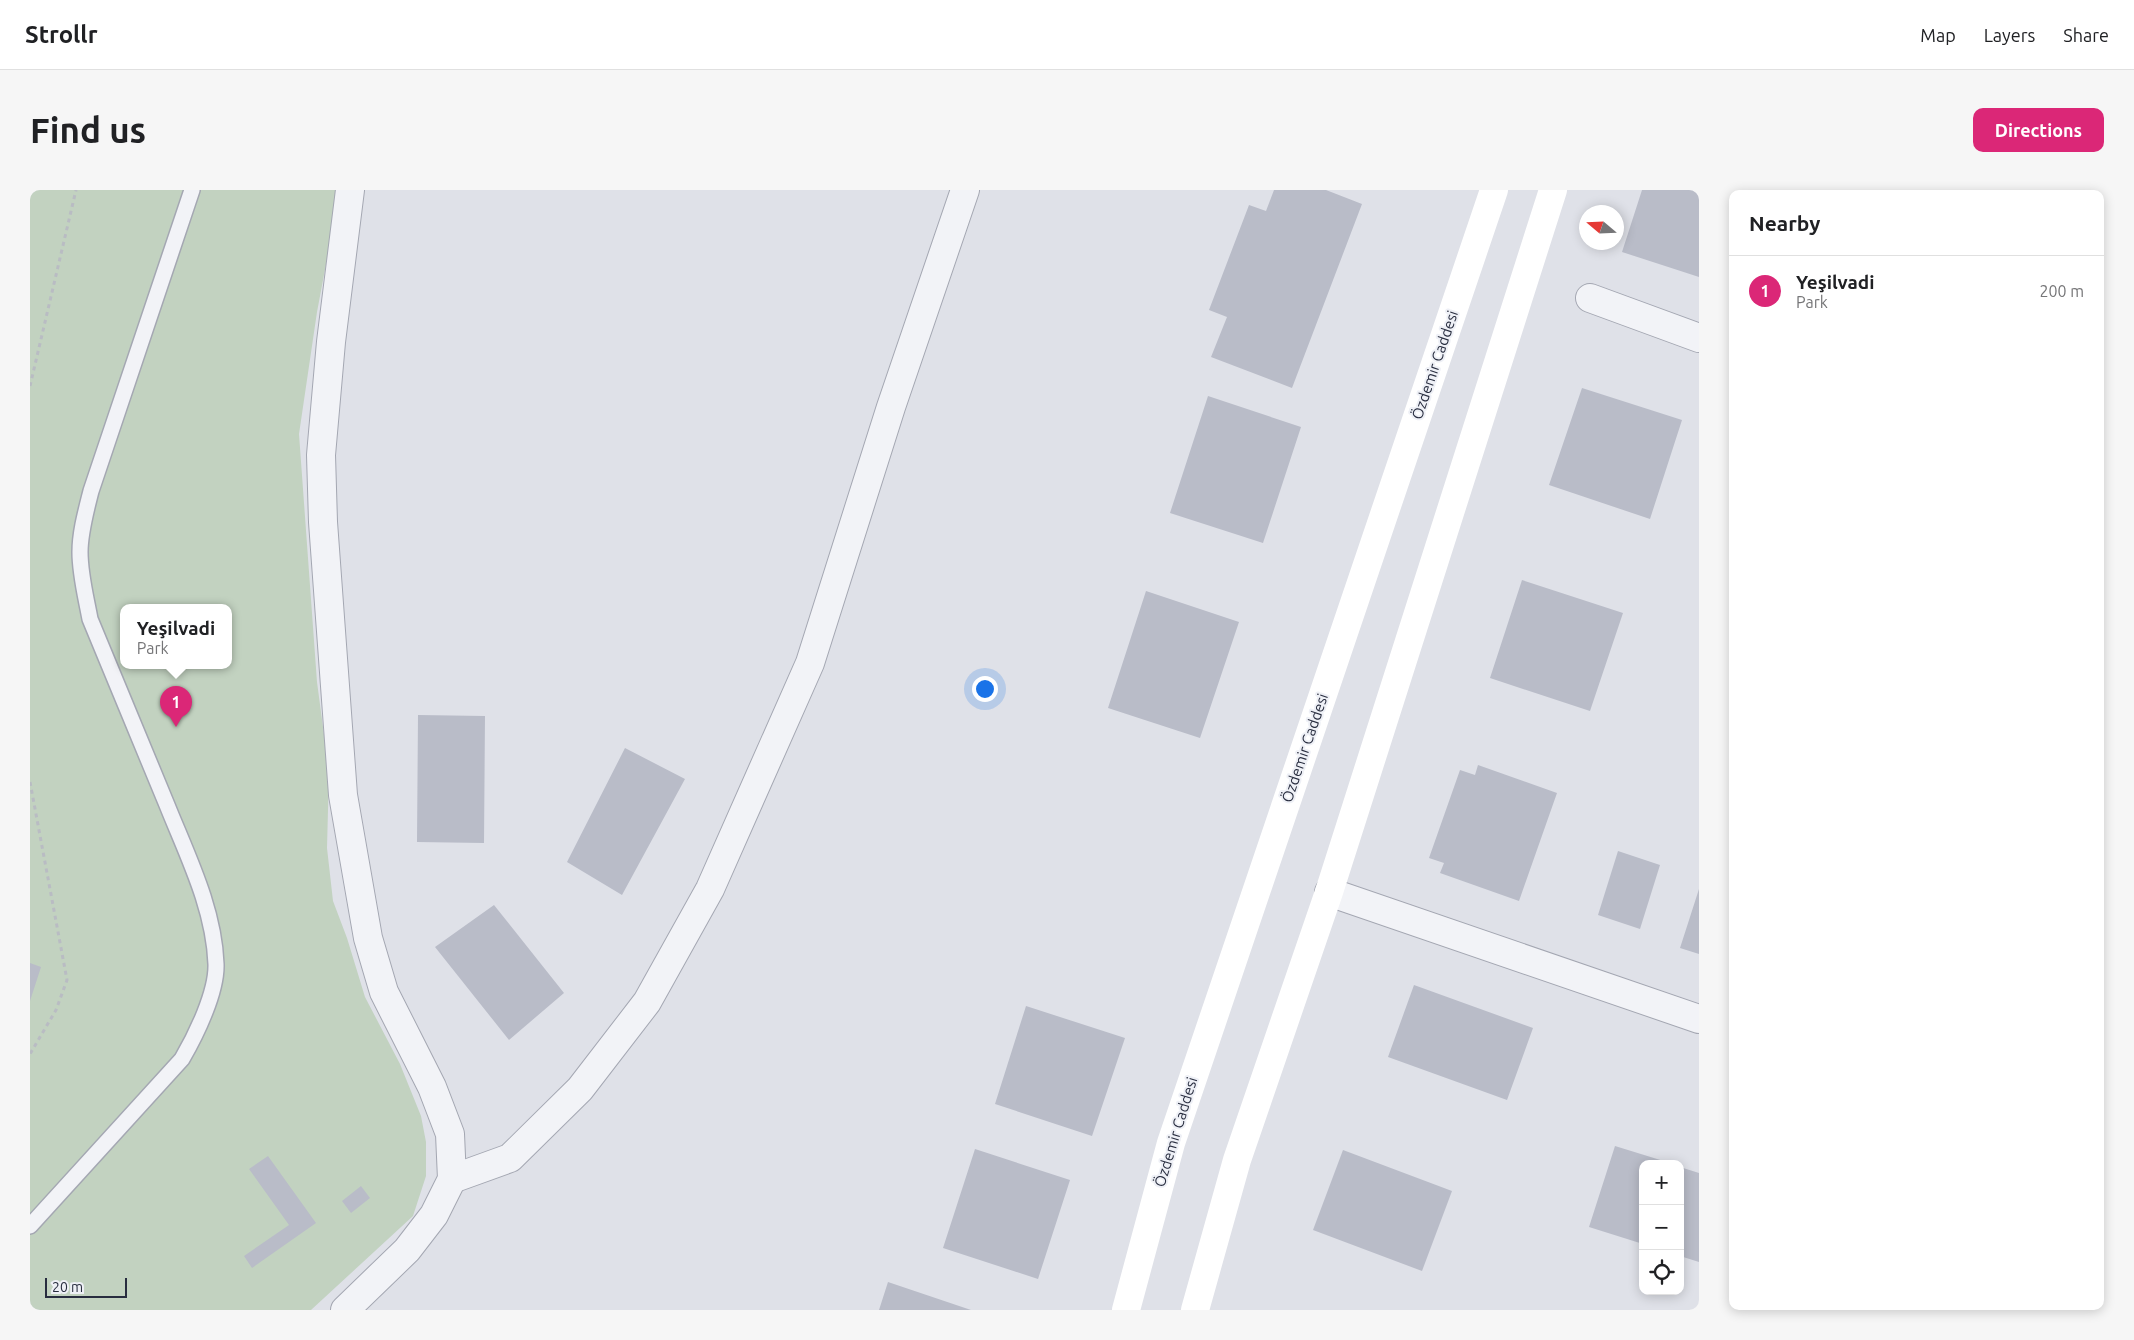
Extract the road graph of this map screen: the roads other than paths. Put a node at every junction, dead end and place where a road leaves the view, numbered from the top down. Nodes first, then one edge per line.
1 (192, 190) edge
2 (350, 190) edge
3 (965, 190) edge
4 (1494, 190) edge
5 (1553, 190) edge
6 (1590, 298) dead end
7 (1699, 338) edge
8 (1329, 892) junction
9 (1699, 1019) edge
10 (452, 1179) junction
11 (30, 1226) edge
12 (345, 1310) edge
13 (1126, 1310) edge
14 (1195, 1310) edge

1 - 11 lane
2 - 10 street
3 - 10 street
4 - 13 main road, Özdemir Caddesi
5 - 8 main road
6 - 7 street
8 - 9 street
8 - 14 main road
10 - 12 street

